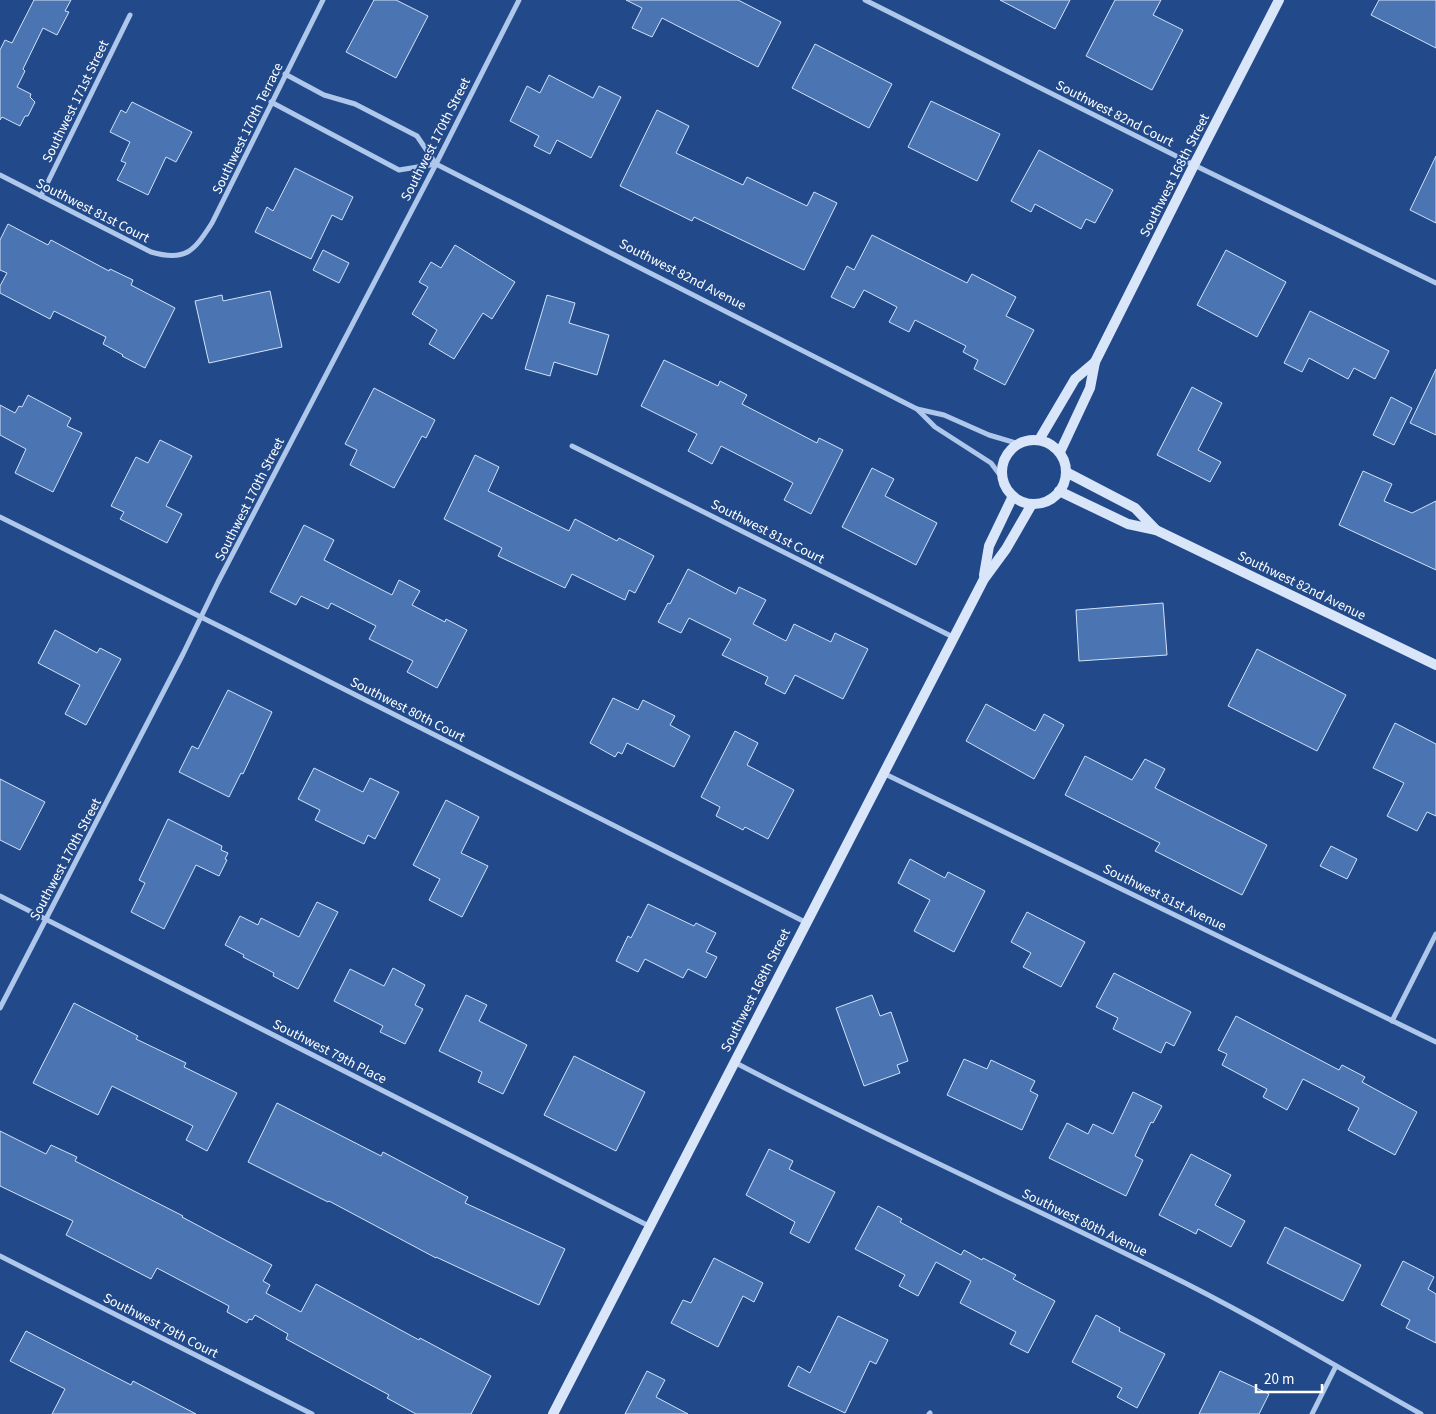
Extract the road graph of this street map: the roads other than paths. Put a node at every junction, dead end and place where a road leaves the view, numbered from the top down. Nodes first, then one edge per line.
1 (323, 0) edge
2 (518, 0) edge
3 (865, 0) edge
4 (1279, 0) edge
5 (130, 15) dead end
6 (285, 74) junction
7 (271, 102) junction
8 (436, 164) junction
9 (1194, 165) junction
10 (0, 175) edge
11 (40, 196) junction
12 (179, 255) joint
13 (1436, 283) edge
14 (1095, 362) junction
15 (917, 409) junction
16 (1039, 440) junction
17 (1019, 444) junction
18 (572, 446) dead end
19 (1060, 452) junction
20 (1066, 472) junction
21 (1003, 479) junction
22 (1059, 491) junction
23 (1013, 496) junction
24 (1032, 504) junction
25 (0, 517) edge
26 (1156, 530) junction
27 (984, 579) junction
28 (201, 617) junction
29 (953, 637) junction
30 (1436, 664) edge
31 (883, 773) junction
32 (0, 896) edge
33 (46, 919) junction
34 (805, 922) junction
35 (1436, 934) edge
36 (0, 1008) edge
37 (1392, 1021) junction
38 (1436, 1042) edge
39 (734, 1061) junction
40 (649, 1226) junction
41 (0, 1256) edge
42 (1336, 1366) junction
43 (312, 1414) edge
44 (552, 1414) edge
45 (1312, 1414) edge
46 (1421, 1414) edge

1 - 6 street, Southwest 170th Terrace
2 - 8 street, Southwest 170th Street
3 - 9 street, Southwest 82nd Court
4 - 9 street, Southwest 168th Street
5 - 11 street, Southwest 171st Street
6 - 7 street, Southwest 170th Terrace
6 - 8 street, Southwest 82nd Avenue
7 - 8 street
7 - 12 street, Southwest 170th Terrace
8 - 15 street, Southwest 82nd Avenue
8 - 28 street, Southwest 170th Street
9 - 13 street, Southwest 82nd Court
9 - 14 street, Southwest 168th Street
10 - 11 street, Southwest 81st Court
11 - 12 street, Southwest 81st Court
14 - 16 street, Southwest 168th Street
14 - 19 street, Southwest 168th Street
15 - 17 street, Southwest 82nd Avenue
15 - 21 street, Southwest 82nd Avenue
16 - 17 street
16 - 19 street
17 - 21 street
18 - 29 street, Southwest 81st Court
19 - 20 street
20 - 22 street
20 - 26 street, Southwest 82nd Avenue
21 - 23 street
22 - 24 street
22 - 26 street, Southwest 82nd Avenue
23 - 24 street
23 - 27 street, Southwest 168th Street
24 - 27 street, Southwest 168th Street
25 - 28 street, Southwest 80th Court
26 - 30 street, Southwest 82nd Avenue
27 - 29 street, Southwest 168th Street
28 - 33 street, Southwest 170th Street
28 - 34 street, Southwest 80th Court
29 - 31 street, Southwest 168th Street
31 - 34 street, Southwest 168th Street
31 - 37 street, Southwest 81st Avenue
32 - 33 street, Southwest 79th Place
33 - 36 street, Southwest 170th Street
33 - 40 street, Southwest 79th Place
34 - 39 street, Southwest 168th Street
35 - 37 street
37 - 38 street, Southwest 81st Avenue
39 - 40 street, Southwest 168th Street
39 - 42 street, Southwest 80th Avenue
40 - 44 street, Southwest 168th Street
41 - 43 street, Southwest 79th Court
42 - 45 street
42 - 46 street, Southwest 80th Avenue

